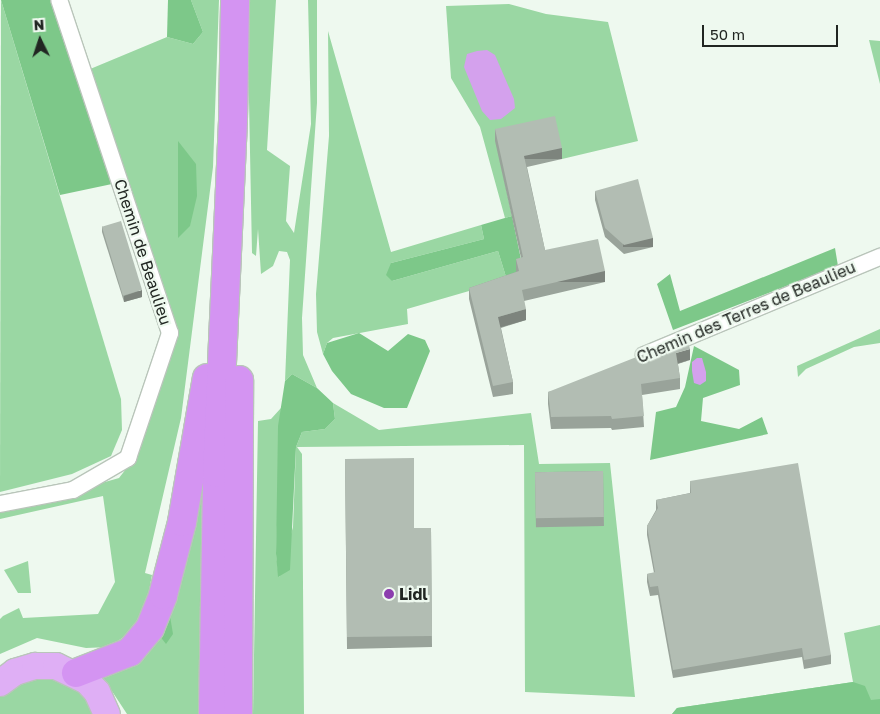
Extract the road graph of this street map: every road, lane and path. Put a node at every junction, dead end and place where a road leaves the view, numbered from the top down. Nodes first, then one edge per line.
1 (59, 0) edge
2 (235, 0) edge
3 (233, 119) junction
4 (880, 256) edge
5 (631, 360) edge
6 (0, 504) edge
7 (76, 673) junction
8 (0, 683) edge
9 (107, 714) edge
10 (213, 714) edge
11 (238, 714) edge

1 - 6 street, Chemin de Beaulieu
2 - 3 highway
3 - 7 highway
3 - 10 highway
3 - 11 highway
4 - 5 street, Chemin des Terres de Beaulieu
7 - 8 main road
7 - 9 main road

